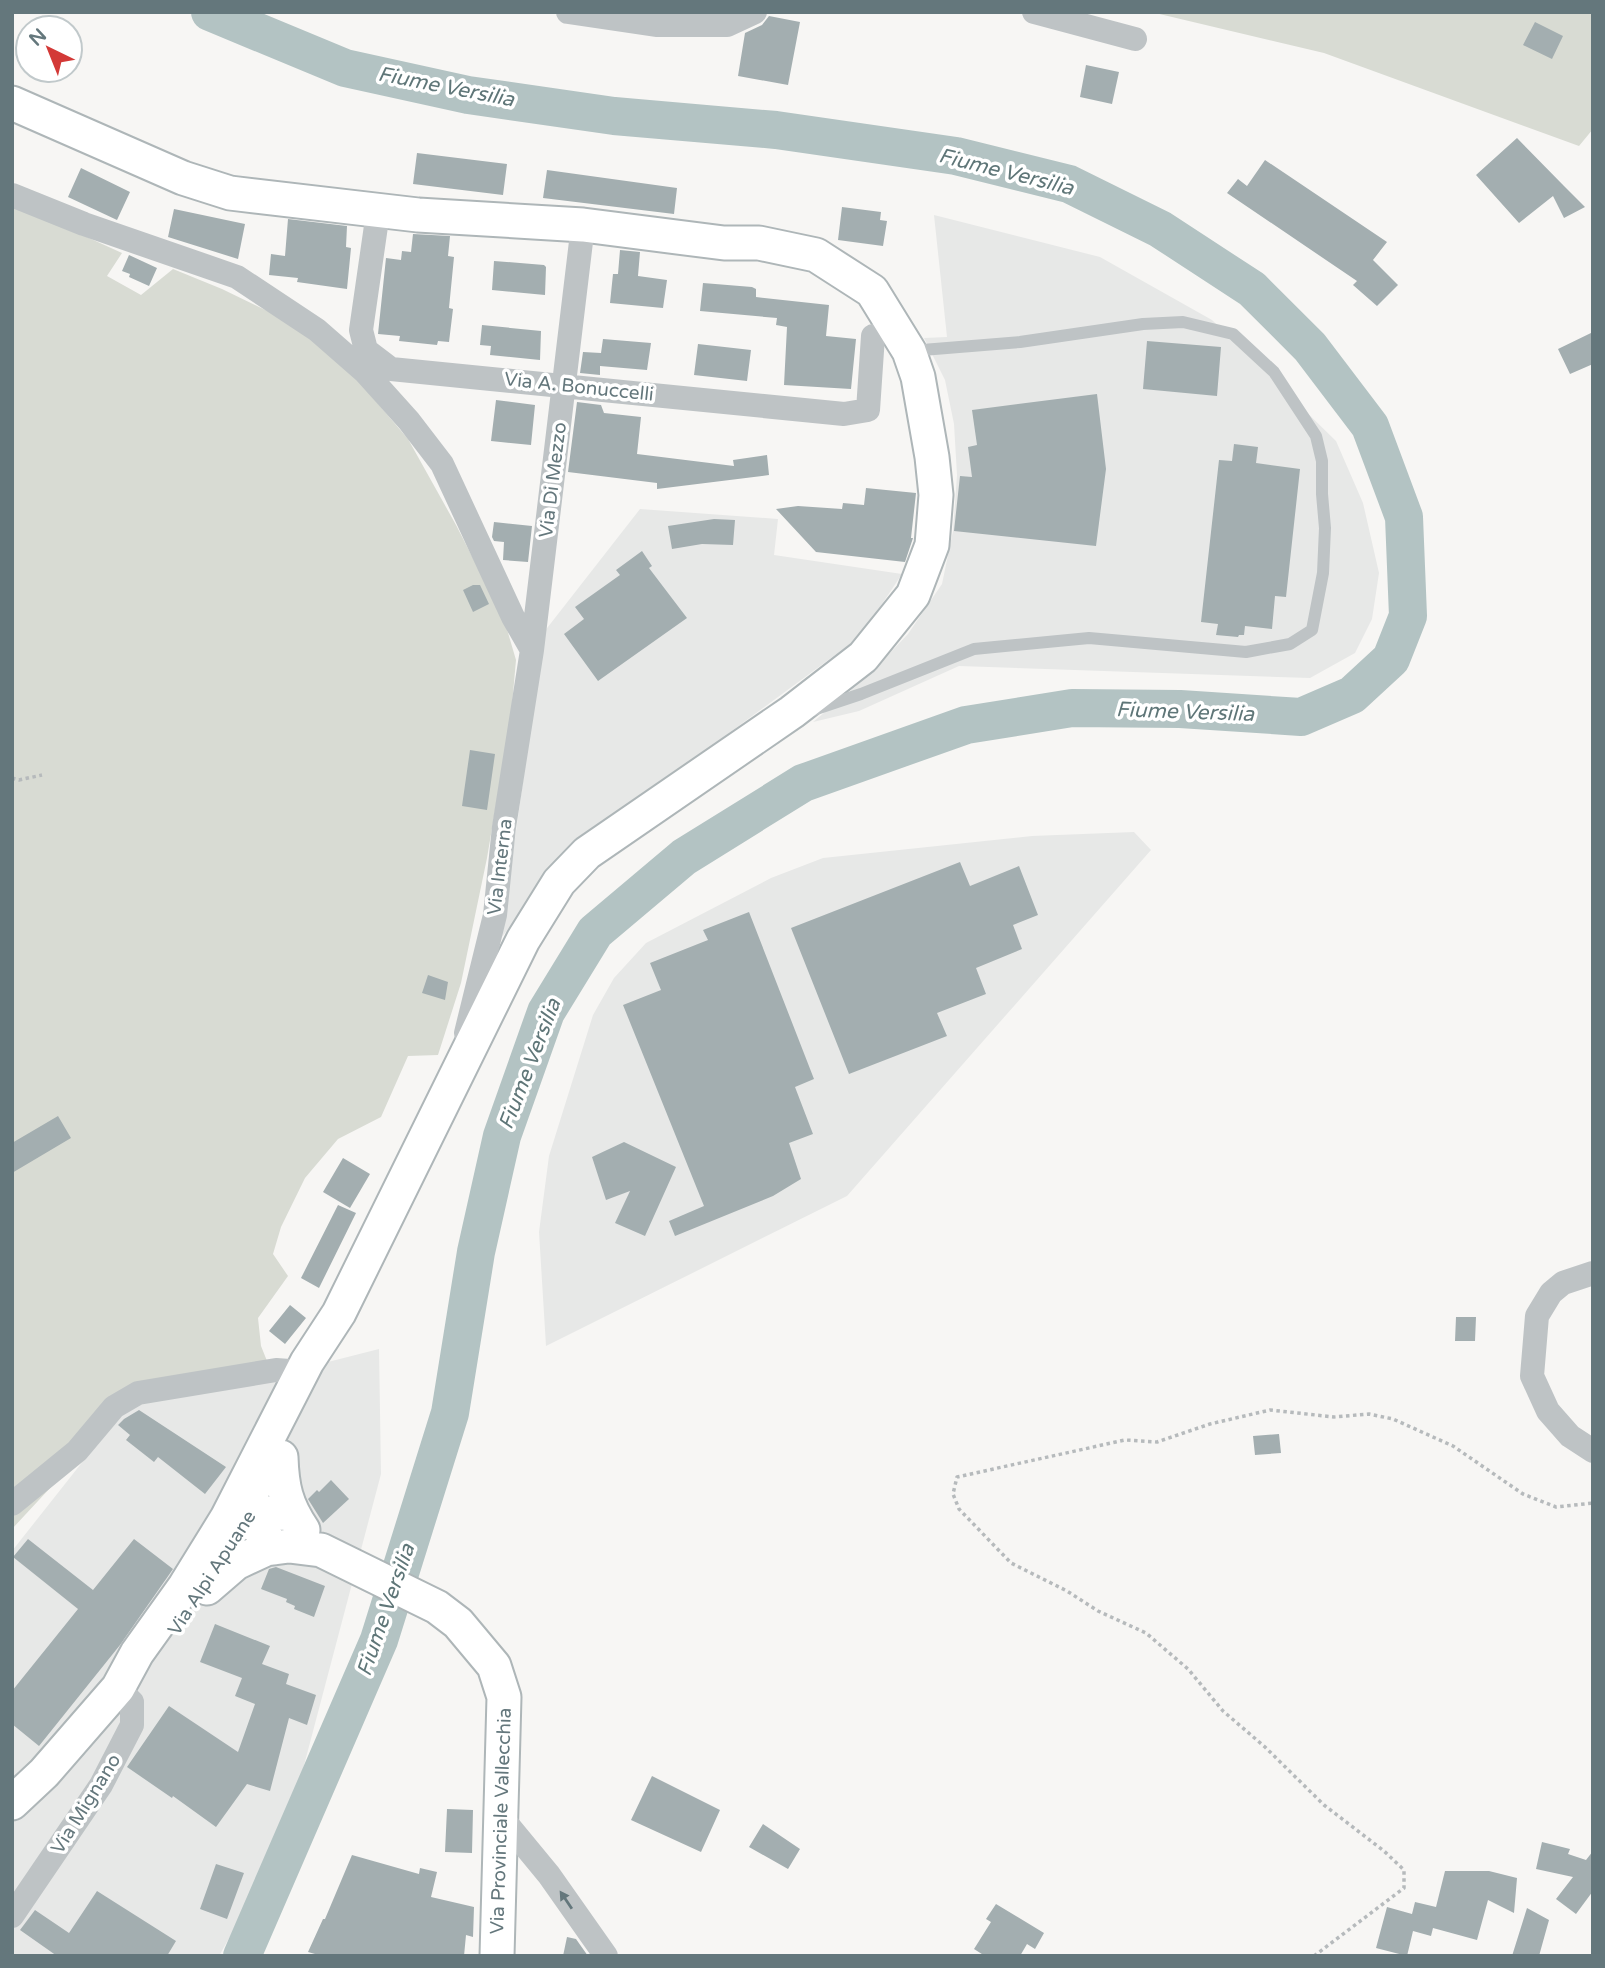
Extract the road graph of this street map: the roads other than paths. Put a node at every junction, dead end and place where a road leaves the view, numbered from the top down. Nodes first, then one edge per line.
1 (568, 12) edge
2 (755, 12) edge
3 (1034, 12) edge
4 (1135, 39) dead end
5 (12, 103) edge
6 (12, 195) edge
7 (373, 208) junction
8 (583, 225) junction
9 (873, 336) dead end
10 (909, 351) junction
11 (565, 386) junction
12 (532, 650) junction
13 (792, 712) junction
14 (454, 1082) junction
15 (1593, 1273) edge
16 (330, 1327) junction
17 (303, 1372) junction
18 (1593, 1451) edge
19 (281, 1457) junction
20 (12, 1504) edge
21 (241, 1513) junction
22 (292, 1514) junction
23 (274, 1548) junction
24 (332, 1556) junction
25 (196, 1587) junction
26 (118, 1688) junction
27 (12, 1803) edge
28 (502, 1818) junction
29 (12, 1916) edge
30 (497, 1956) edge
31 (606, 1956) edge

1 - 2 street
3 - 4 street
5 - 7 main road
6 - 12 street
7 - 8 main road
7 - 11 street, Via A. Bonuccelli
8 - 10 main road
8 - 11 street, Via Di Mezzo
9 - 11 street, Via A. Bonuccelli
10 - 13 main road
10 - 13 lane
11 - 12 street, Via Di Mezzo
12 - 14 street, Via Interna
13 - 14 main road
14 - 16 main road
15 - 18 street
16 - 17 main road
16 - 19 main road, Via Alpi Apuane
17 - 20 street
17 - 21 main road
19 - 21 main road, Via Alpi Apuane
19 - 22 main road
21 - 22 main road
21 - 23 main road
21 - 25 main road, Via Alpi Apuane
22 - 24 main road
23 - 24 main road
23 - 25 main road
24 - 28 main road, Via Provinciale Vallecchia
25 - 26 main road, Via Alpi Apuane
26 - 27 main road, Via Alpi Apuane
26 - 29 street, Via Mignano
28 - 30 main road, Via Provinciale Vallecchia
31 -> 28 street

